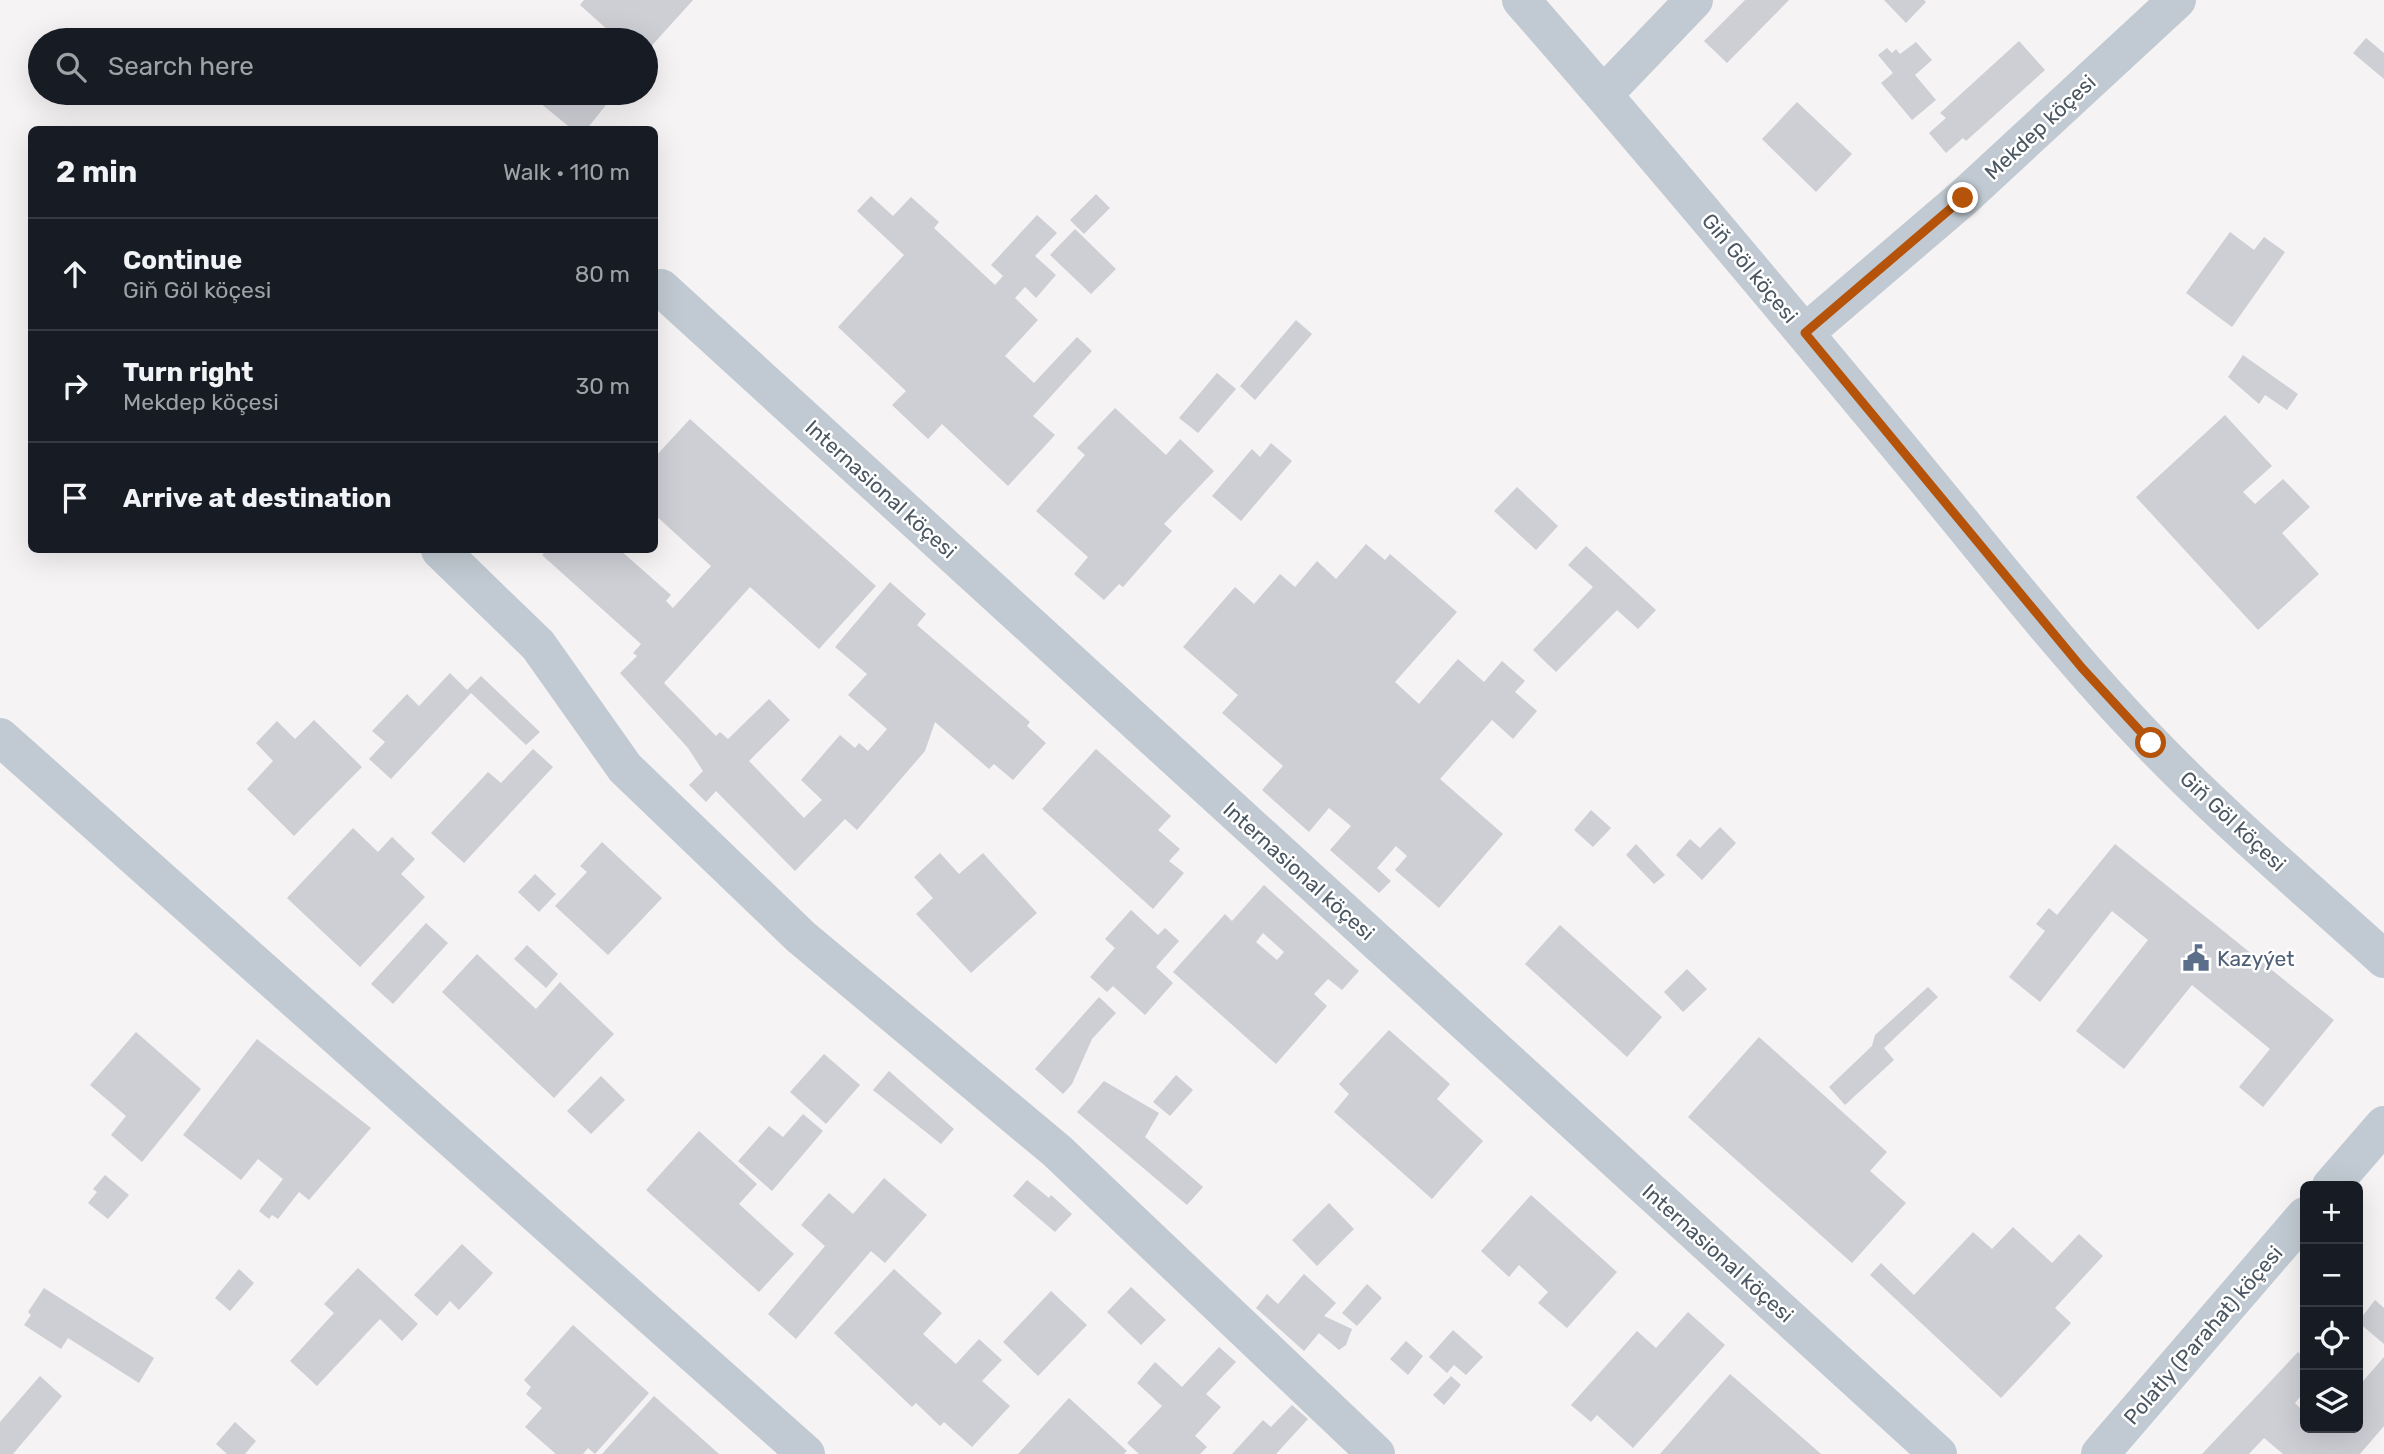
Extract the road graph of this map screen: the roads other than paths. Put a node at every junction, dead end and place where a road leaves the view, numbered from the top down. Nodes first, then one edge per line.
1 (1521, 0) edge
2 (1694, 0) edge
3 (2177, 0) edge
4 (1604, 94) junction
5 (661, 288) dead end
6 (1805, 333) junction
7 (443, 553) edge
8 (0, 737) edge
9 (2384, 959) edge
10 (2384, 1125) edge
11 (2335, 1181) edge
12 (2300, 1222) edge
13 (806, 1454) edge
14 (1376, 1454) edge
15 (1938, 1454) edge
16 (2100, 1454) edge

1 - 4 street, Giň Göl köçesi
2 - 4 street
3 - 6 street, Mekdep köçesi
4 - 6 street, Giň Göl köçesi
5 - 15 street, Internasional köçesi
6 - 9 street, Giň Göl köçesi
7 - 14 street
8 - 13 street
10 - 11 street
12 - 16 street, Polatly (Parahat) köçesi

